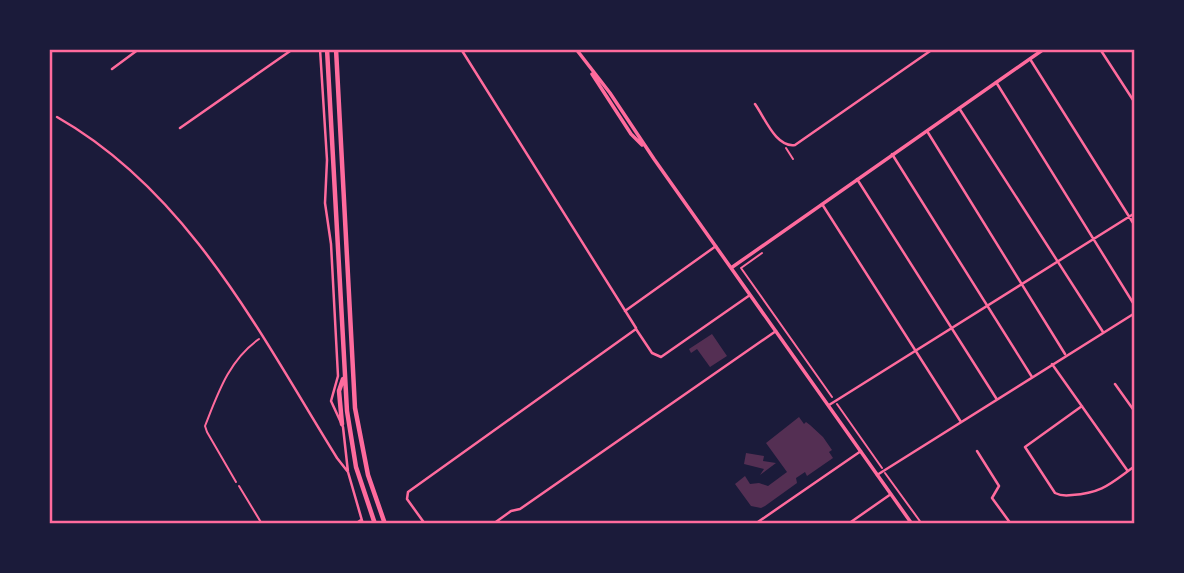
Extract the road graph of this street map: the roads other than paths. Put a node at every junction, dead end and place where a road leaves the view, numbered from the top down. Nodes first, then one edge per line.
1 (139, 49) edge
2 (293, 49) edge
3 (320, 49) edge
4 (327, 49) edge
5 (336, 49) edge
6 (461, 49) edge
7 (576, 49) edge
8 (933, 49) edge
9 (1044, 49) edge
10 (1101, 49) edge
11 (1030, 59) junction
12 (112, 69) dead end
13 (996, 82) junction
14 (1135, 103) edge
15 (755, 104) dead end
16 (959, 108) junction
17 (57, 117) dead end
18 (180, 128) dead end
19 (927, 131) junction
20 (892, 155) junction
21 (857, 179) junction
22 (822, 204) junction
23 (1135, 213) edge
24 (1129, 217) junction
25 (1135, 226) edge
26 (1094, 239) junction
27 (716, 246) junction
28 (1058, 262) junction
29 (731, 268) junction
30 (1022, 284) junction
31 (750, 295) junction
32 (987, 305) junction
33 (1135, 306) edge
34 (625, 311) junction
35 (1135, 313) edge
36 (951, 328) junction
37 (636, 329) junction
38 (776, 331) junction
39 (1103, 332) junction
40 (915, 350) junction
41 (1066, 355) junction
42 (1052, 364) junction
43 (341, 375) junction
44 (1032, 377) junction
45 (1115, 384) dead end
46 (997, 399) junction
47 (828, 405) junction
48 (1082, 406) junction
49 (1135, 412) edge
50 (961, 423) junction
51 (342, 424) joint
52 (861, 451) junction
53 (977, 451) dead end
54 (1132, 468) edge
55 (348, 472) junction
56 (1135, 473) edge
57 (877, 475) junction
58 (239, 486) road end
59 (891, 494) junction
60 (362, 522) edge
61 (262, 524) edge
62 (355, 524) edge
63 (375, 524) edge
64 (385, 524) edge
65 (425, 524) edge
66 (493, 524) edge
67 (755, 524) edge
68 (848, 524) edge
69 (912, 524) edge
70 (1011, 524) edge

1 - 12 street
2 - 18 street
3 - 43 street
4 - 43 highway
5 - 64 highway
6 - 34 street
7 - 27 street
8 - 15 street
9 - 11 street
10 - 14 street
11 - 13 street
11 - 24 street
13 - 16 street
13 - 26 street
16 - 19 street
16 - 28 street
17 - 55 street
19 - 20 street
19 - 30 street
20 - 21 street
20 - 32 street
21 - 22 street
21 - 36 street
22 - 29 street
22 - 40 street
23 - 24 street
24 - 25 street
24 - 26 street
26 - 28 street
26 - 33 street
27 - 29 street
27 - 34 street
28 - 30 street
28 - 39 street
29 - 31 street
30 - 32 street
30 - 41 street
31 - 37 street
31 - 38 street
32 - 36 street
32 - 44 street
34 - 37 street
35 - 39 street
36 - 40 street
36 - 46 street
37 - 65 street
38 - 47 street
38 - 66 street
39 - 41 street
40 - 47 street
40 - 50 street
41 - 42 street
42 - 44 street
42 - 48 street
43 - 51 highway
43 - 63 highway
44 - 46 street
45 - 49 street
46 - 50 street
47 - 52 street
48 - 54 street
48 - 54 street
50 - 57 street
51 - 55 street
52 - 57 street
52 - 67 street
53 - 70 street
54 - 56 street
55 - 60 street
57 - 59 street
58 - 61 lane
59 - 68 street
59 - 69 street
60 - 62 street

